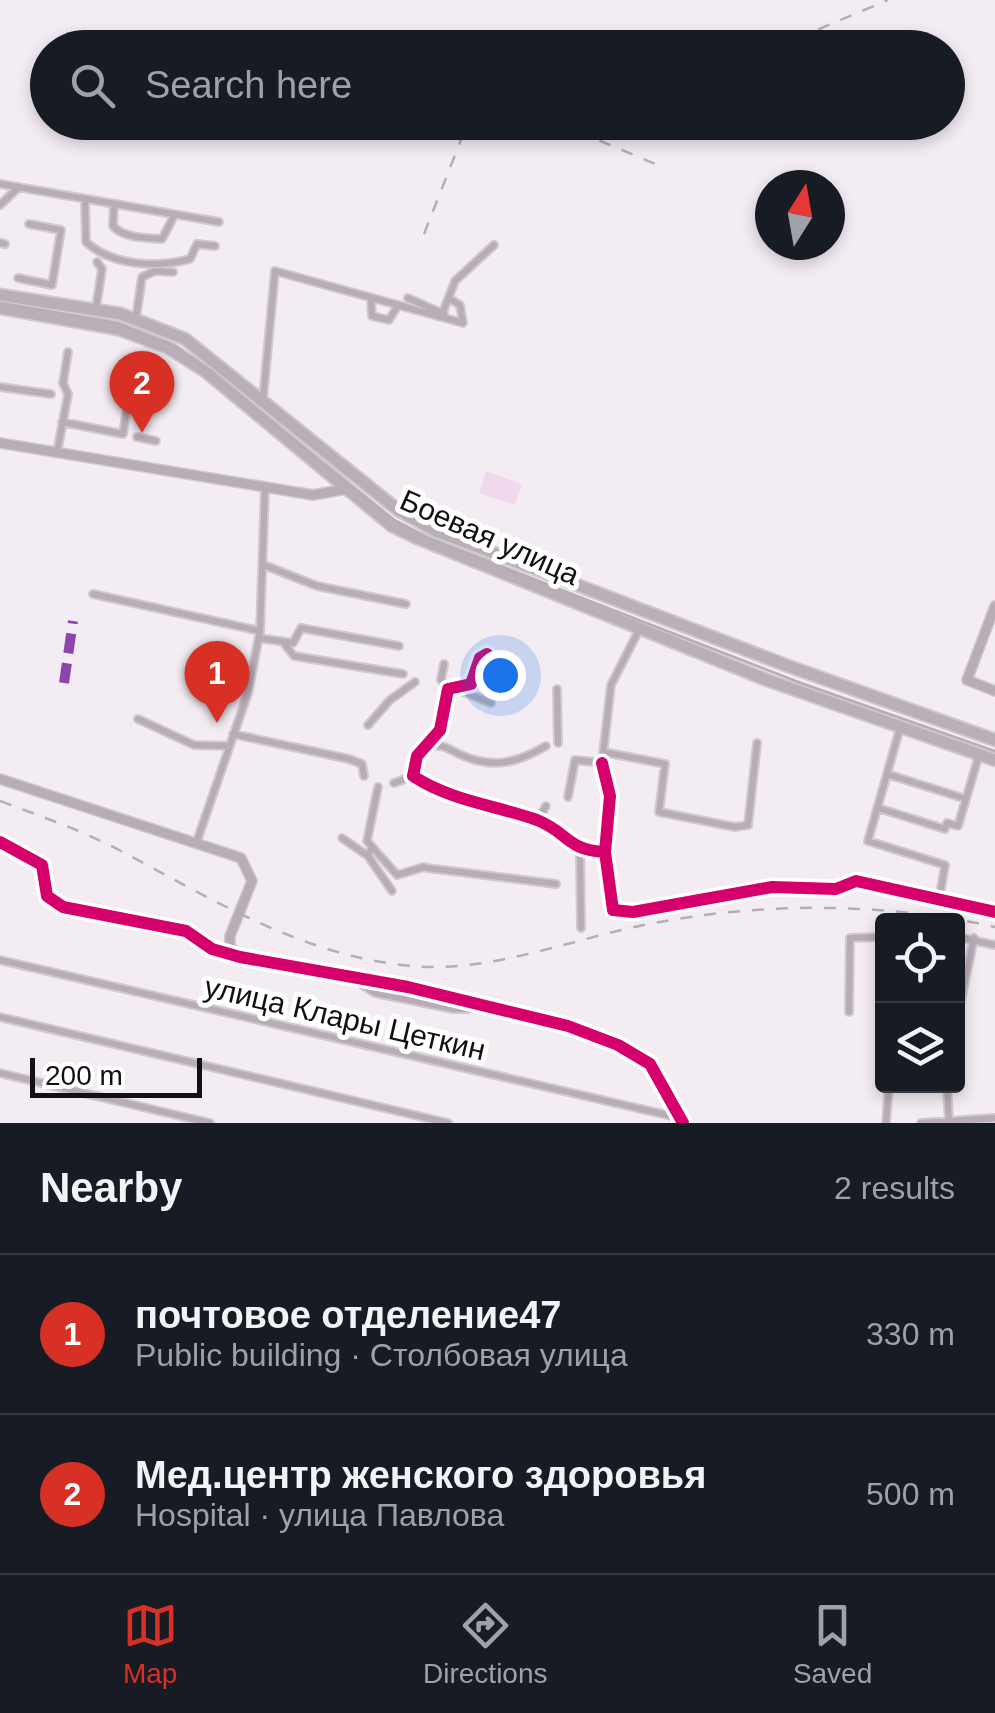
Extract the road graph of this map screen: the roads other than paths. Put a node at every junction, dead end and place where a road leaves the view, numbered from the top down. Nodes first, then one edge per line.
1 (0, 184) edge
2 (18, 188) junction
3 (85, 199) junction
4 (114, 204) junction
5 (0, 205) edge
6 (174, 216) junction
7 (219, 222) dead end
8 (29, 224) dead end
9 (214, 246) dead end
10 (494, 246) dead end
11 (97, 262) dead end
12 (173, 272) dead end
13 (18, 278) dead end
14 (0, 295) edge
15 (408, 298) dead end
16 (371, 299) junction
17 (450, 299) junction
18 (397, 306) junction
19 (0, 308) edge
20 (96, 310) junction
21 (445, 316) junction
22 (136, 318) junction
23 (68, 352) dead end
24 (134, 360) dead end
25 (0, 387) edge
26 (51, 394) dead end
27 (262, 399) junction
28 (62, 422) junction
29 (137, 437) dead end
30 (156, 441) dead end
31 (0, 443) edge
32 (57, 453) junction
33 (329, 474) junction
34 (265, 488) junction
35 (346, 488) junction
36 (314, 495) junction
37 (264, 565) junction
38 (93, 594) dead end
39 (406, 604) dead end
40 (995, 606) edge
41 (647, 613) junction
42 (641, 627) junction
43 (259, 634) junction
44 (283, 642) junction
45 (399, 646) dead end
46 (488, 654) dead end
47 (444, 664) dead end
48 (402, 674) dead end
49 (441, 680) dead end
50 (415, 682) dead end
51 (557, 689) dead end
52 (459, 690) junction
53 (995, 691) edge
54 (491, 703) dead end
55 (138, 718) dead end
56 (368, 725) dead end
57 (900, 727) junction
58 (233, 734) junction
59 (995, 740) edge
60 (756, 743) dead end
61 (558, 744) dead end
62 (229, 746) junction
63 (430, 746) junction
64 (546, 746) dead end
65 (603, 752) junction
66 (979, 755) junction
67 (995, 760) edge
68 (602, 763) junction
69 (887, 774) junction
70 (364, 776) dead end
71 (413, 776) junction
72 (0, 779) edge
73 (394, 782) dead end
74 (378, 787) dead end
75 (568, 797) dead end
76 (966, 799) junction
77 (546, 806) dead end
78 (878, 808) junction
79 (538, 820) junction
80 (342, 838) dead end
81 (197, 841) junction
82 (0, 842) edge
83 (372, 847) junction
84 (580, 850) junction
85 (605, 852) junction
86 (368, 856) junction
87 (556, 884) dead end
88 (392, 890) dead end
89 (939, 900) junction
90 (995, 912) edge
91 (581, 928) dead end
92 (230, 936) junction
93 (875, 938) edge
94 (965, 938) edge
95 (974, 938) junction
96 (995, 945) edge
97 (212, 949) junction
98 (240, 957) junction
99 (0, 960) edge
100 (960, 1003) edge
101 (849, 1012) dead end
102 (0, 1018) edge
103 (0, 1073) edge
104 (888, 1093) edge
105 (948, 1093) edge
106 (995, 1118) edge
107 (680, 1121) edge
108 (948, 1122) edge
109 (210, 1123) edge
110 (448, 1123) edge
111 (886, 1123) edge
112 (921, 1123) edge

1 - 2 street
2 - 3 street
2 - 5 street
3 - 4 street
3 - 9 street
4 - 6 street
4 - 6 street
6 - 7 street
8 - 13 street
10 - 17 street
11 - 20 street
12 - 22 street
14 - 20 main road, Боевая улица
15 - 21 street
16 - 18 street
16 - 18 street
16 - 27 street
17 - 21 street
17 - 21 street
18 - 21 street
19 - 33 main road, Боевая улица
20 - 22 main road, Боевая улица
22 - 27 main road, Боевая улица
23 - 28 street
24 - 28 street
25 - 26 street
27 - 41 main road, Боевая улица
28 - 32 street
29 - 30 street
31 - 32 street
32 - 34 street
33 - 35 main road, Боевая улица
33 - 36 street
34 - 36 street
34 - 37 street
35 - 36 street
35 - 42 main road, Боевая улица
37 - 39 street
37 - 43 street
38 - 43 street
40 - 53 street
41 - 42 main road
41 - 59 main road, Боевая улица
42 - 57 main road, Боевая улица
42 - 65 street
43 - 44 street
43 - 58 street
44 - 45 street
44 - 48 street
46 - 52 street
47 - 49 street
50 - 56 street
51 - 61 street
52 - 54 street
52 - 63 street
55 - 62 street
57 - 66 main road, Боевая улица
57 - 69 street
58 - 62 street
58 - 70 street
60 - 65 street
62 - 81 street
63 - 64 street
63 - 71 street
65 - 68 street
66 - 67 main road, Боевая улица
66 - 76 street
68 - 75 street
68 - 85 street
69 - 76 street
69 - 78 street
71 - 73 street
71 - 79 street
72 - 81 street
74 - 83 street
76 - 78 street
77 - 79 street
78 - 89 street
79 - 84 street
80 - 86 street
81 - 92 street
82 - 97 street
83 - 86 street
83 - 87 street
84 - 85 street
84 - 91 street
85 - 89 street
86 - 88 street
89 - 90 street
92 - 97 street
92 - 98 street
93 - 101 street
94 - 95 street
95 - 96 street
95 - 100 street
97 - 98 street
98 - 107 street
99 - 107 street, улица Клары Цеткин
102 - 110 street
103 - 109 street
104 - 111 street
105 - 108 street
106 - 108 street
108 - 112 street

